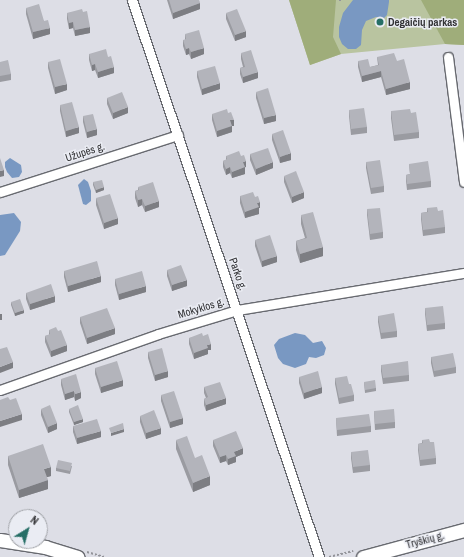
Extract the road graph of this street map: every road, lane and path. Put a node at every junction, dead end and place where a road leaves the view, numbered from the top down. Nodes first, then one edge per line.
1 (132, 0) edge
2 (448, 57) dead end
3 (178, 135) junction
4 (464, 182) edge
5 (0, 192) edge
6 (464, 273) edge
7 (237, 310) junction
8 (0, 390) edge
9 (464, 530) edge
10 (0, 540) edge
11 (77, 557) edge
12 (319, 557) edge
13 (363, 557) edge

1 - 3 street, Parko g.
2 - 4 street
3 - 5 street, Užupės g.
3 - 7 street, Parko g.
6 - 7 street, Mokyklos g.
7 - 8 street, Mokyklos g.
7 - 12 street, Parko g.
9 - 13 main road, Tryškių g.
10 - 11 main road

